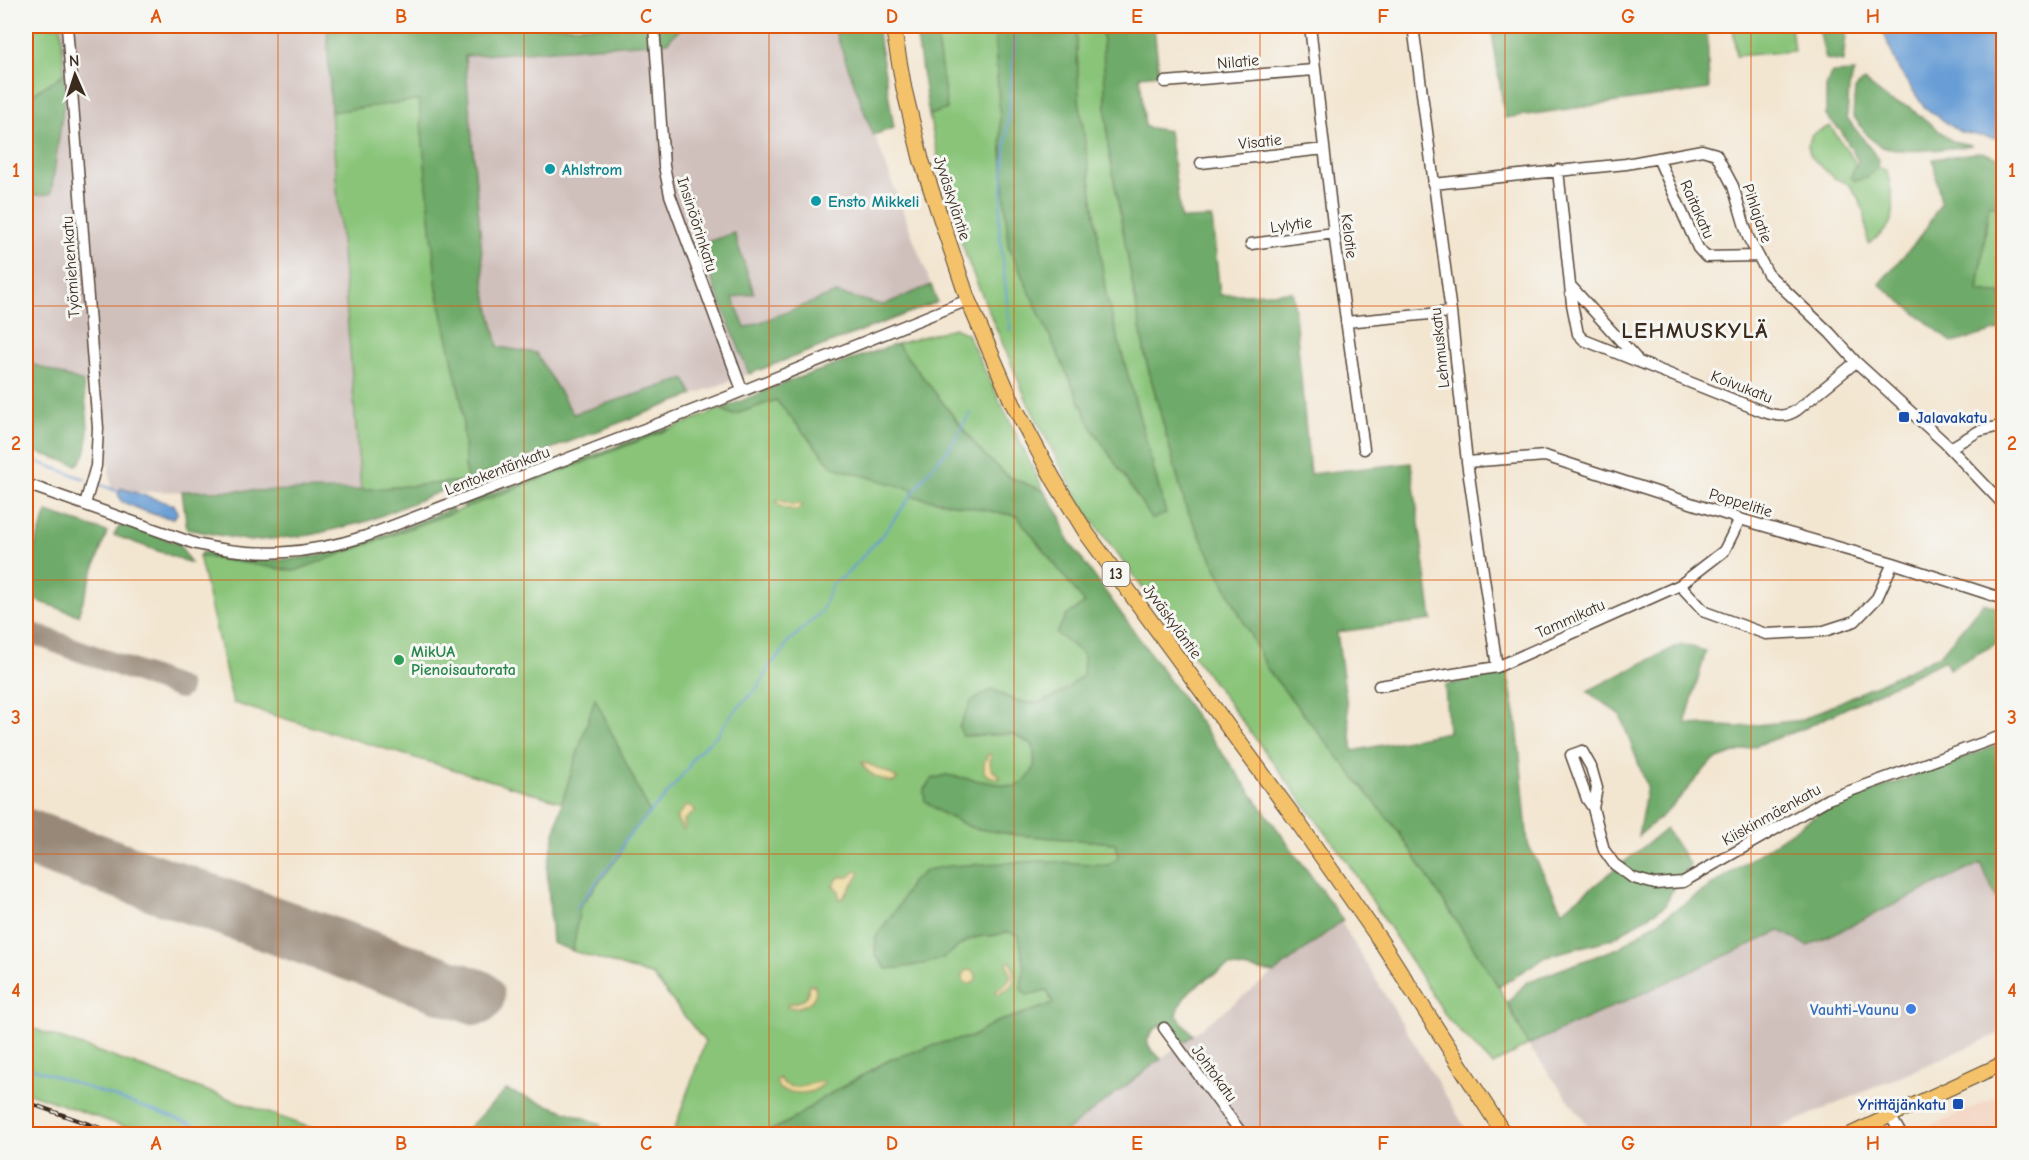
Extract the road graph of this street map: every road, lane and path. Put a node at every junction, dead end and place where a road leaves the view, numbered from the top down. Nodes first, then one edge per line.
1 (67, 26) edge
2 (654, 26) edge
3 (893, 26) edge
4 (1310, 26) edge
5 (1413, 26) edge
6 (1314, 70) junction
7 (1165, 82) dead end
8 (1324, 149) junction
9 (1658, 158) junction
10 (1201, 163) dead end
11 (1558, 170) junction
12 (1433, 184) junction
13 (1334, 233) junction
14 (1251, 244) dead end
15 (1757, 256) junction
16 (1570, 285) junction
17 (968, 300) junction
18 (1451, 312) junction
19 (1346, 322) junction
20 (1638, 360) junction
21 (1856, 362) junction
22 (742, 390) junction
23 (2004, 425) edge
24 (1950, 448) junction
25 (1364, 449) dead end
26 (1467, 462) junction
27 (26, 484) edge
28 (85, 504) junction
29 (2004, 505) edge
30 (1740, 519) junction
31 (1893, 563) junction
32 (1680, 585) junction
33 (2004, 599) edge
34 (1497, 667) junction
35 (1379, 686) dead end
36 (2004, 735) edge
37 (1593, 808) dead end
38 (1164, 1028) dead end
39 (2004, 1063) edge
40 (1457, 1064) junction
41 (1891, 1117) junction
42 (1242, 1134) edge
43 (1495, 1134) edge
44 (1504, 1134) edge
45 (1851, 1134) edge
46 (1900, 1134) edge

1 - 28 street, Työmiehenkatu
2 - 22 street, Insinöörinkatu
3 - 17 highway, Jyväskyläntie / 13
4 - 6 street, Kelotie
5 - 12 street, Lehmuskatu
6 - 7 street, Nilatie
6 - 8 street, Kelotie
8 - 10 street, Visatie
8 - 13 street, Kelotie
9 - 11 street, Pihlajatie
9 - 15 street, Raitakatu
9 - 15 street, Pihlajatie
11 - 12 street, Pihlajatie
11 - 16 street, Koivukatu
12 - 18 street, Lehmuskatu
13 - 14 street, Lylytie
13 - 19 street, Kelotie
15 - 21 street, Pihlajatie
16 - 20 street, Koivukatu
16 - 20 street, Koivukatu
17 - 22 street, Lentokentänkatu
17 - 40 highway, Jyväskyläntie / 13
18 - 19 street
18 - 26 street, Lehmuskatu
19 - 25 street, Kelotie
20 - 21 street, Koivukatu
21 - 24 street, Pihlajatie
22 - 28 street, Lentokentänkatu
23 - 24 street
24 - 29 street, Pihlajatie
26 - 30 street, Poppelitie
26 - 34 street, Lehmuskatu
27 - 28 street, Lentokentänkatu
30 - 31 street, Poppelitie
30 - 32 street, Tammikatu
31 - 32 street
31 - 33 street, Poppelitie
32 - 34 street, Tammikatu
34 - 35 street, Tammikatu
36 - 37 street, Kiiskinmäenkatu
38 - 42 street, Johtokatu
39 - 41 main road
40 - 43 highway, Jyväskyläntie / 13
40 - 44 highway, Jyväskyläntie / 13
41 - 45 main road
41 - 46 street

